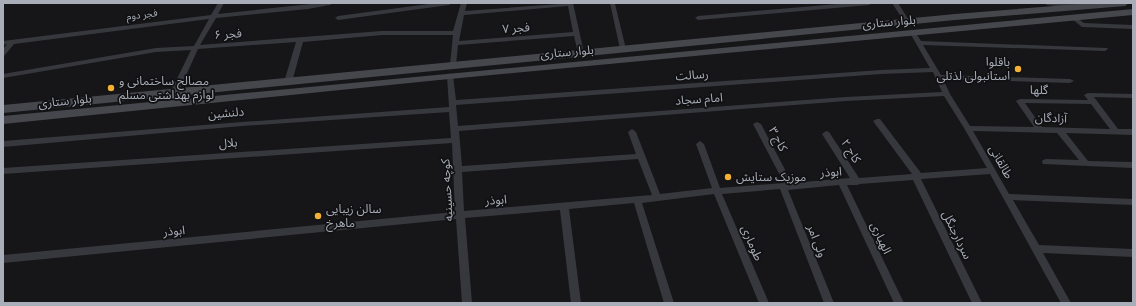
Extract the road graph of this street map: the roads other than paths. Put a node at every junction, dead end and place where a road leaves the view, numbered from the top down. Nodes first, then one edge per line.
1 (221, 3) edge
2 (330, 3) edge
3 (449, 3) edge
4 (464, 3) edge
5 (869, 3) edge
6 (895, 3) edge
7 (1046, 3) edge
8 (1122, 3) edge
9 (1125, 3) edge
10 (570, 4) edge
11 (612, 4) dead end
12 (1081, 6) junction
13 (1133, 11) edge
14 (461, 13) junction
15 (213, 18) junction
16 (338, 18) dead end
17 (698, 18) dead end
18 (1074, 18) junction
19 (906, 22) junction
20 (1133, 27) edge
21 (456, 33) junction
22 (577, 34) junction
23 (916, 35) junction
24 (300, 40) junction
25 (12, 42) junction
26 (3, 43) edge
27 (456, 43) junction
28 (196, 47) junction
29 (623, 49) junction
30 (1105, 49) dead end
31 (582, 53) junction
32 (3, 54) edge
33 (453, 65) junction
34 (464, 70) junction
35 (438, 72) junction
36 (937, 74) junction
37 (3, 76) edge
38 (450, 76) junction
39 (1070, 81) dead end
40 (288, 82) junction
41 (174, 93) junction
42 (946, 94) junction
43 (1133, 96) edge
44 (1093, 102) junction
45 (452, 106) junction
46 (3, 109) edge
47 (3, 120) edge
48 (877, 121) dead end
49 (757, 124) dead end
50 (968, 128) junction
51 (454, 129) junction
52 (1040, 130) junction
53 (1060, 131) junction
54 (632, 132) dead end
55 (1116, 132) junction
56 (1133, 132) edge
57 (826, 134) dead end
58 (456, 140) junction
59 (3, 144) edge
60 (700, 144) dead end
61 (641, 156) junction
62 (1046, 162) dead end
63 (1084, 163) junction
64 (1133, 165) edge
65 (458, 169) junction
66 (3, 171) edge
67 (992, 171) junction
68 (918, 177) junction
69 (857, 182) junction
70 (842, 183) junction
71 (786, 187) junction
72 (717, 192) junction
73 (1008, 197) junction
74 (657, 198) junction
75 (637, 200) junction
76 (1133, 202) edge
77 (564, 207) junction
78 (460, 215) junction
79 (1037, 249) junction
80 (1133, 253) edge
81 (3, 259) edge
82 (467, 303) edge
83 (576, 303) edge
84 (669, 303) edge
85 (764, 303) edge
86 (828, 303) edge
87 (899, 303) edge
88 (977, 303) edge
89 (1066, 303) edge

1 - 15 street
2 - 15 street, فجر دوم
3 - 16 street
4 - 14 street
5 - 17 street
6 - 19 street
7 - 12 street
8 - 9 main road, بلوار ستاری
8 - 12 main road, بلوار ستاری
8 - 13 main road
10 - 14 street
10 - 22 street
11 - 29 street
12 - 19 main road, بلوار ستاری
13 - 18 main road, بلوار ستاری
14 - 21 street
15 - 25 street, فجر دوم
15 - 28 street
18 - 20 street
18 - 23 main road, بلوار ستاری
19 - 23 main road
19 - 23 main road
19 - 29 main road, بلوار ستاری
21 - 24 street, فجر ۶
21 - 27 street
22 - 27 street, فجر ۷
22 - 31 street
23 - 30 street
23 - 34 main road, بلوار ستاری
23 - 36 street, طالقانی
24 - 28 street, فجر ۶
24 - 40 street
25 - 26 street, فجر دوم
25 - 32 street
27 - 33 street
28 - 37 street, فجر ۶
28 - 41 street
29 - 31 main road, بلوار ستاری
31 - 34 main road, بلوار ستاری
33 - 34 main road, بلوار ستاری
33 - 35 main road, بلوار ستاری
34 - 38 main road, بلوار ستاری
35 - 38 main road, بلوار ستاری
35 - 40 main road, بلوار ستاری
35 - 47 main road, بلوار ستاری
36 - 39 street, رسالت
36 - 42 street, طالقانی
36 - 45 street, رسالت
38 - 45 street, کوچه حسینیه
40 - 41 main road, بلوار ستاری
41 - 46 main road, بلوار ستاری
42 - 50 street, طالقانی
42 - 51 street, امام سجاد
43 - 44 street
44 - 52 street, گلها
44 - 55 street
45 - 51 street, کوچه حسینیه
45 - 59 street, دلنشین
48 - 68 street, سردارجنگل
49 - 71 street, کاج ۳
50 - 52 street, آزادگان
50 - 67 street, طالقانی
51 - 58 street, کوچه حسینیه
52 - 53 street, آزادگان
53 - 55 street, آزادگان
53 - 63 street
54 - 61 street
55 - 56 street, آزادگان
57 - 69 street, کاج ۲
58 - 65 street, کوچه حسینیه
58 - 66 street, بلال
60 - 72 street, طوماری
61 - 65 street
61 - 74 street
62 - 63 street
63 - 64 street
65 - 78 street, کوچه حسینیه
67 - 68 street, ابوذر
67 - 73 street, طالقانی
68 - 69 street, ابوذر
68 - 88 street, سردارجنگل
69 - 70 street, ابوذر
70 - 71 street, ابوذر
70 - 87 street, الهیاری
71 - 72 street, ابوذر
71 - 86 street, ولی امر
72 - 74 street, ابوذر
72 - 85 street, طوماری
73 - 76 street
73 - 79 street, طالقانی
74 - 75 street, ابوذر
75 - 77 street, ابوذر
75 - 84 street
77 - 78 street, ابوذر
77 - 83 street
78 - 81 street, ابوذر
78 - 82 street, کوچه حسینیه
79 - 80 street
79 - 89 street, طالقانی

